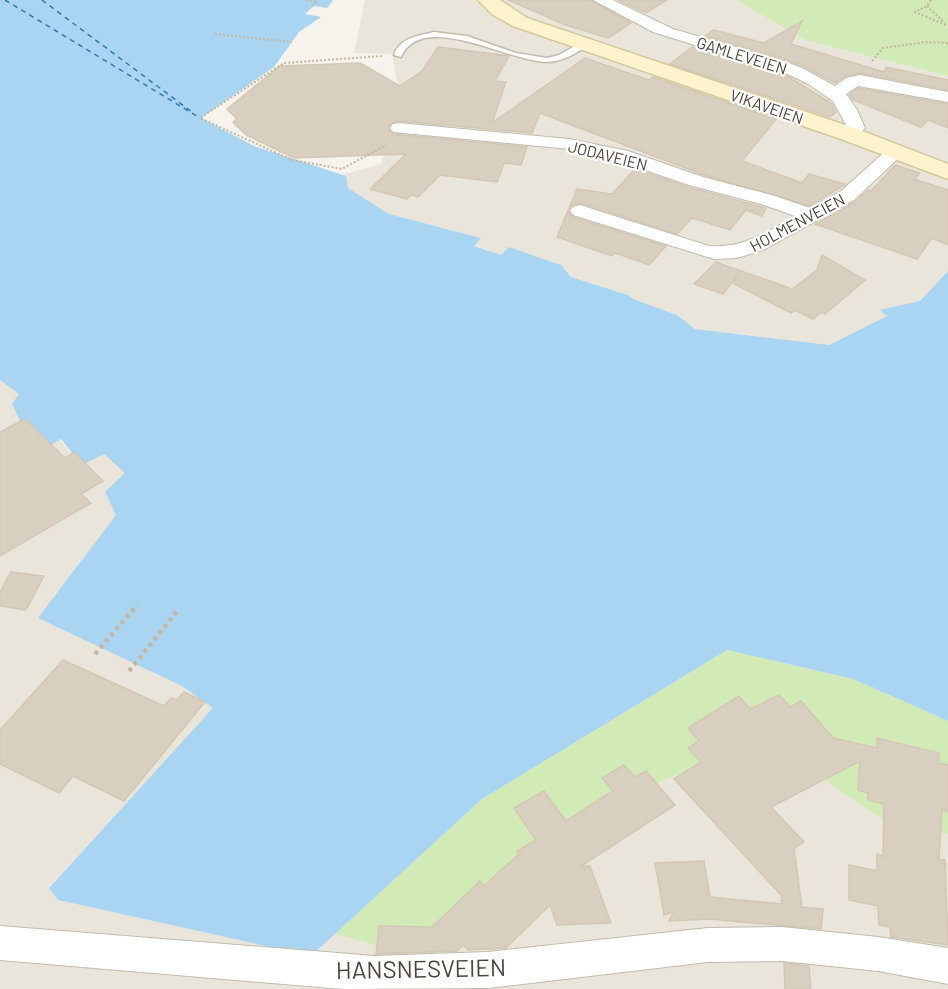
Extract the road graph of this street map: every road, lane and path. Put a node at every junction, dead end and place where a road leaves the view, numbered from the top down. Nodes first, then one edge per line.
1 (306, 0) edge
2 (488, 0) edge
3 (601, 0) edge
4 (931, 0) edge
5 (314, 6) dead end
6 (927, 6) junction
7 (948, 26) edge
8 (215, 34) dead end
9 (292, 42) dead end
10 (948, 43) edge
11 (585, 44) junction
12 (398, 56) joint
13 (872, 61) dead end
14 (836, 94) junction
15 (948, 97) edge
16 (399, 128) joint
17 (849, 134) junction
18 (896, 152) junction
19 (948, 172) edge
20 (580, 212) dead end
21 (810, 215) junction
22 (137, 605) dead end
23 (178, 610) dead end
24 (95, 654) dead end
25 (129, 671) dead end
26 (0, 942) edge
27 (948, 966) edge

1 - 5 path
2 - 11 main road, VIKAVEIEN
3 - 14 street, GAMLEVEIEN
4 - 6 path
6 - 7 path
6 - 7 path
8 - 9 path
10 - 13 path
11 - 12 lane
11 - 17 main road, VIKAVEIEN
12 - 16 path
14 - 15 street
14 - 17 street, GAMLEVEIEN
16 - 21 street, JODAVEIEN
17 - 18 main road, VIKAVEIEN
18 - 19 main road, VIKAVEIEN
18 - 21 street, HOLMENVEIEN
20 - 21 street, HOLMENVEIEN
22 - 24 path
23 - 25 path
26 - 27 street, HANSNESVEIEN

